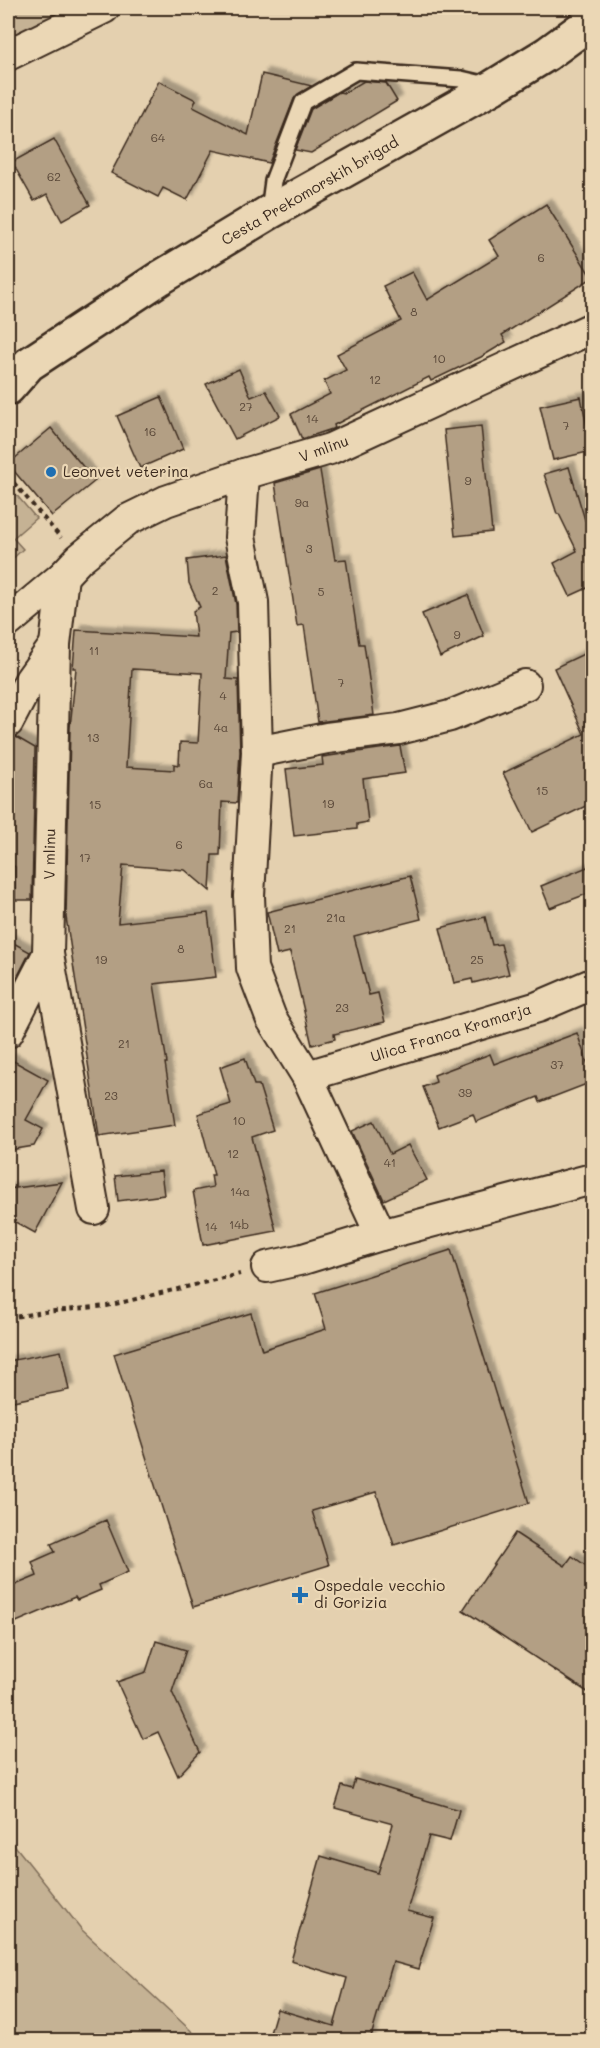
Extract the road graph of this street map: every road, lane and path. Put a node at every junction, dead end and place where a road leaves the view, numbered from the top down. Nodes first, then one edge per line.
1 (104, 8) edge
2 (592, 21) edge
3 (8, 55) edge
4 (493, 87) junction
5 (268, 213) junction
6 (592, 328) edge
7 (18, 367) edge
8 (8, 388) edge
9 (244, 474) junction
10 (8, 476) edge
11 (71, 567) junction
12 (8, 622) edge
13 (55, 645) junction
14 (525, 685) dead end
15 (8, 722) edge
16 (257, 752) junction
17 (48, 954) junction
18 (592, 984) edge
19 (8, 1032) edge
20 (307, 1076) junction
21 (592, 1179) edge
22 (94, 1209) dead end
23 (381, 1235) junction
24 (267, 1267) joint
25 (8, 1318) edge

1 - 3 street
2 - 4 street, Cesta Prekomorskih brigad
4 - 5 street, Cesta Prekomorskih brigad
4 - 5 lane
5 - 7 street, Cesta Prekomorskih brigad
6 - 9 street, V mlinu
7 - 8 street, Cesta Prekomorskih brigad
9 - 11 street, V mlinu
9 - 16 street
10 - 11 path
11 - 12 street, V mlinu
11 - 13 street, V mlinu
13 - 15 street, V mlinu
13 - 17 street, V mlinu
14 - 16 street
16 - 20 street
17 - 19 street, V mlinu
17 - 22 street, V mlinu
18 - 20 street, Ulica Franca Kramarja
20 - 23 street
21 - 23 street
23 - 24 street
24 - 25 path

